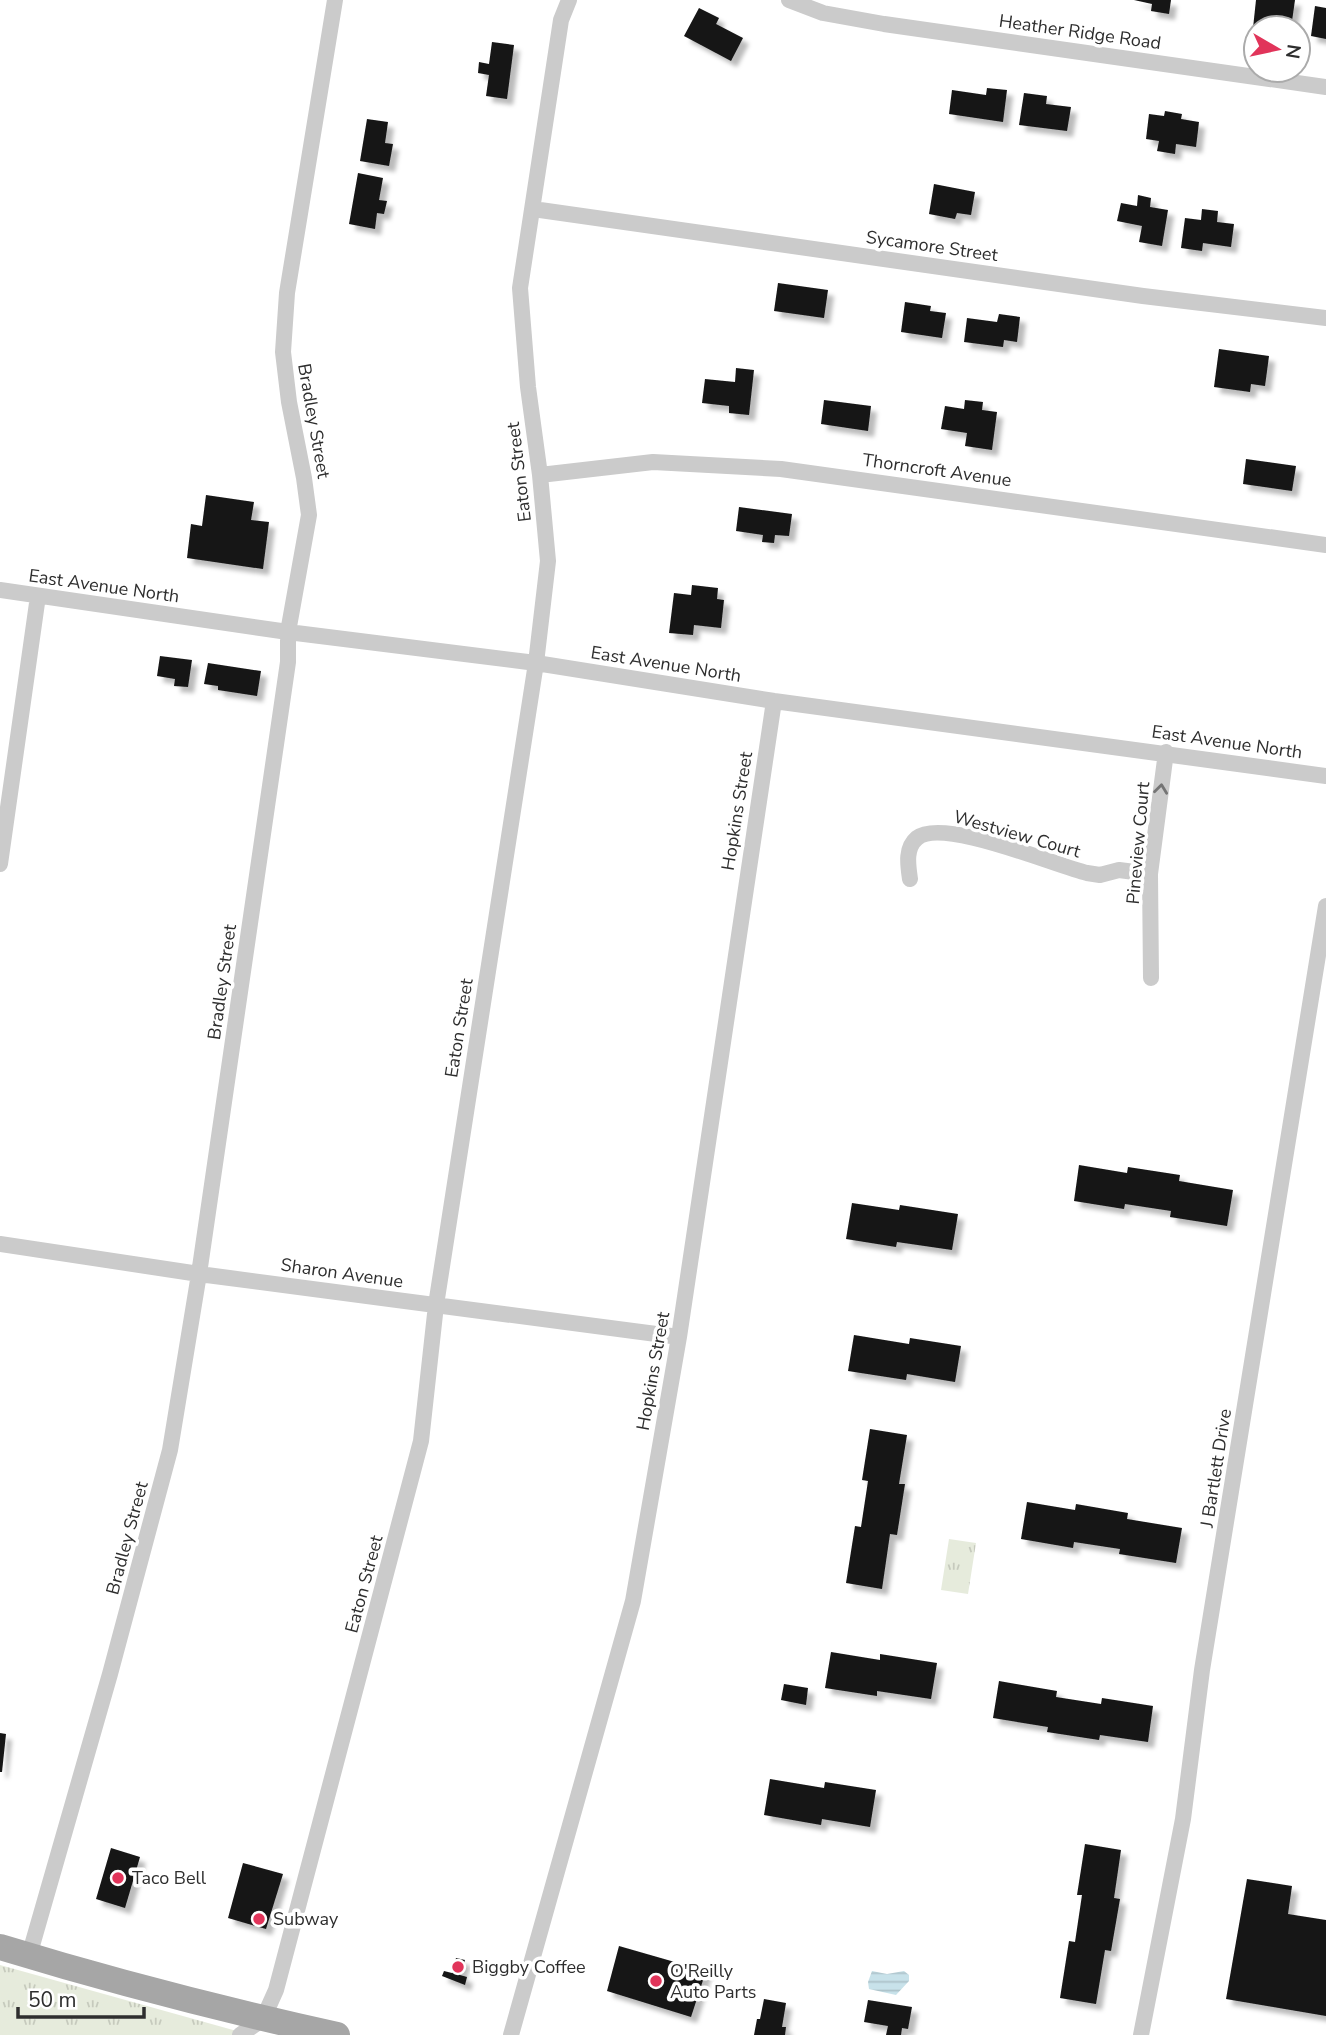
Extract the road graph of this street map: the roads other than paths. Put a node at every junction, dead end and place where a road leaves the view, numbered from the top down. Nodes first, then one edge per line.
1 (335, 0) edge
2 (569, 0) edge
3 (789, 0) edge
4 (1326, 86) edge
5 (533, 209) junction
6 (1326, 318) edge
7 (540, 475) junction
8 (1326, 545) edge
9 (0, 590) edge
10 (38, 596) junction
11 (288, 632) junction
12 (536, 663) junction
13 (774, 701) junction
14 (1166, 752) junction
15 (1326, 775) edge
16 (0, 864) edge
17 (1150, 874) junction
18 (910, 879) dead end
19 (1326, 906) edge
20 (1151, 978) dead end
21 (0, 1244) edge
22 (199, 1274) junction
23 (436, 1305) junction
24 (679, 1337) junction
25 (0, 1947) edge
26 (29, 1956) junction
27 (263, 2019) junction
28 (240, 2035) edge
29 (337, 2035) edge
30 (511, 2035) edge
31 (1141, 2035) edge

1 - 11 street, Bradley Street
2 - 5 street, Eaton Street
3 - 4 street, Heather Ridge Road
5 - 6 street, Sycamore Street
5 - 7 street, Eaton Street
7 - 8 street, Thorncroft Avenue
7 - 12 street, Eaton Street
9 - 10 street, East Avenue North
10 - 11 street, East Avenue North
10 - 16 street
11 - 12 street, East Avenue North
11 - 22 street, Bradley Street
12 - 13 street, East Avenue North
12 - 23 street, Eaton Street
13 - 14 street, East Avenue North
13 - 24 street, Hopkins Street
14 - 15 street, East Avenue North
17 -> 14 street, Pineview Court
17 - 18 street, Westview Court
17 - 20 street, Pineview Court
19 - 31 street, J Bartlett Drive
21 - 22 street, Sharon Avenue
22 - 23 street, Sharon Avenue
22 - 26 street, Bradley Street
23 - 24 street, Sharon Avenue
23 - 27 street, Eaton Street
24 - 30 street, Hopkins Street
25 - 26 main road
26 - 27 main road
27 - 28 street
27 - 29 main road

